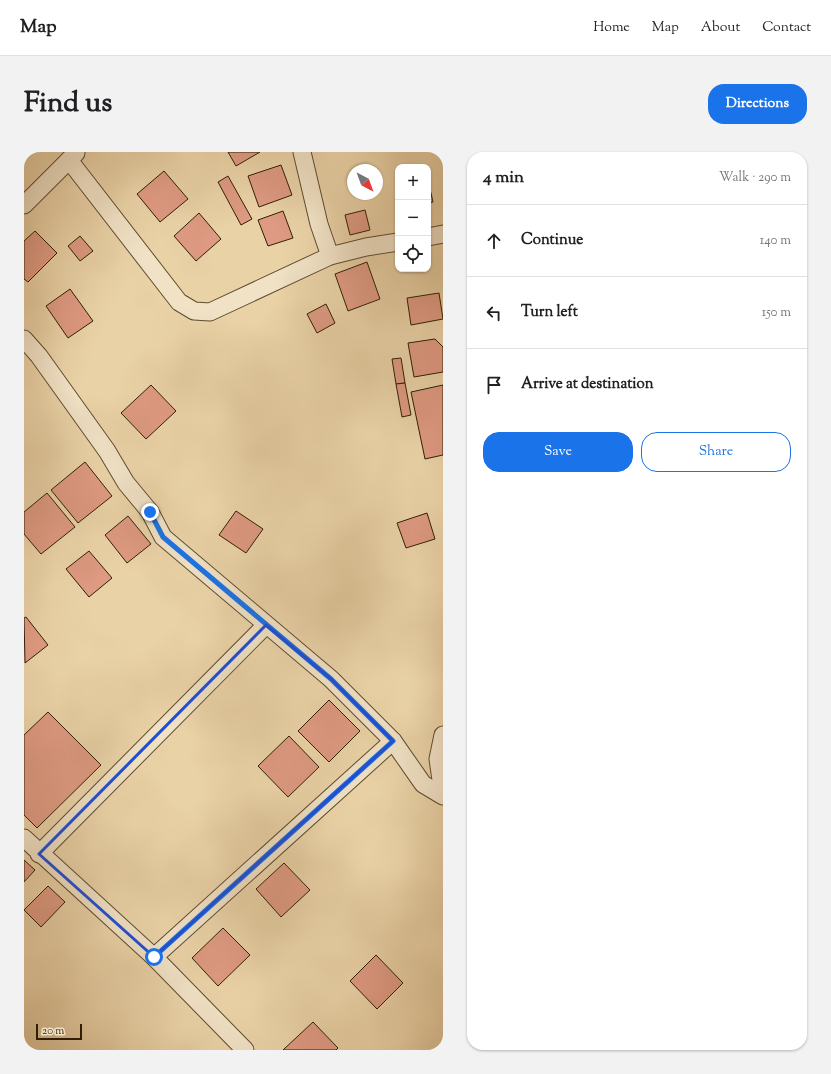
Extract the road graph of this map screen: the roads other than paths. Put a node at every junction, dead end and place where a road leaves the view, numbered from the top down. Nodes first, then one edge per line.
1 (302, 152) edge
2 (73, 156) edge
3 (24, 205) edge
4 (443, 234) edge
5 (431, 236) edge
6 (395, 242) edge
7 (330, 256) junction
8 (24, 339) edge
9 (266, 625) junction
10 (443, 734) edge
11 (393, 741) junction
12 (443, 795) edge
13 (24, 838) edge
14 (40, 854) junction
15 (154, 957) junction
16 (245, 1050) edge

1 - 7 street
2 - 3 street
2 - 7 street
4 - 5 street
6 - 7 street
8 - 9 street
9 - 11 street
9 - 14 street
10 - 12 street
11 - 12 street
11 - 15 street
13 - 14 street
14 - 15 street
15 - 16 street

